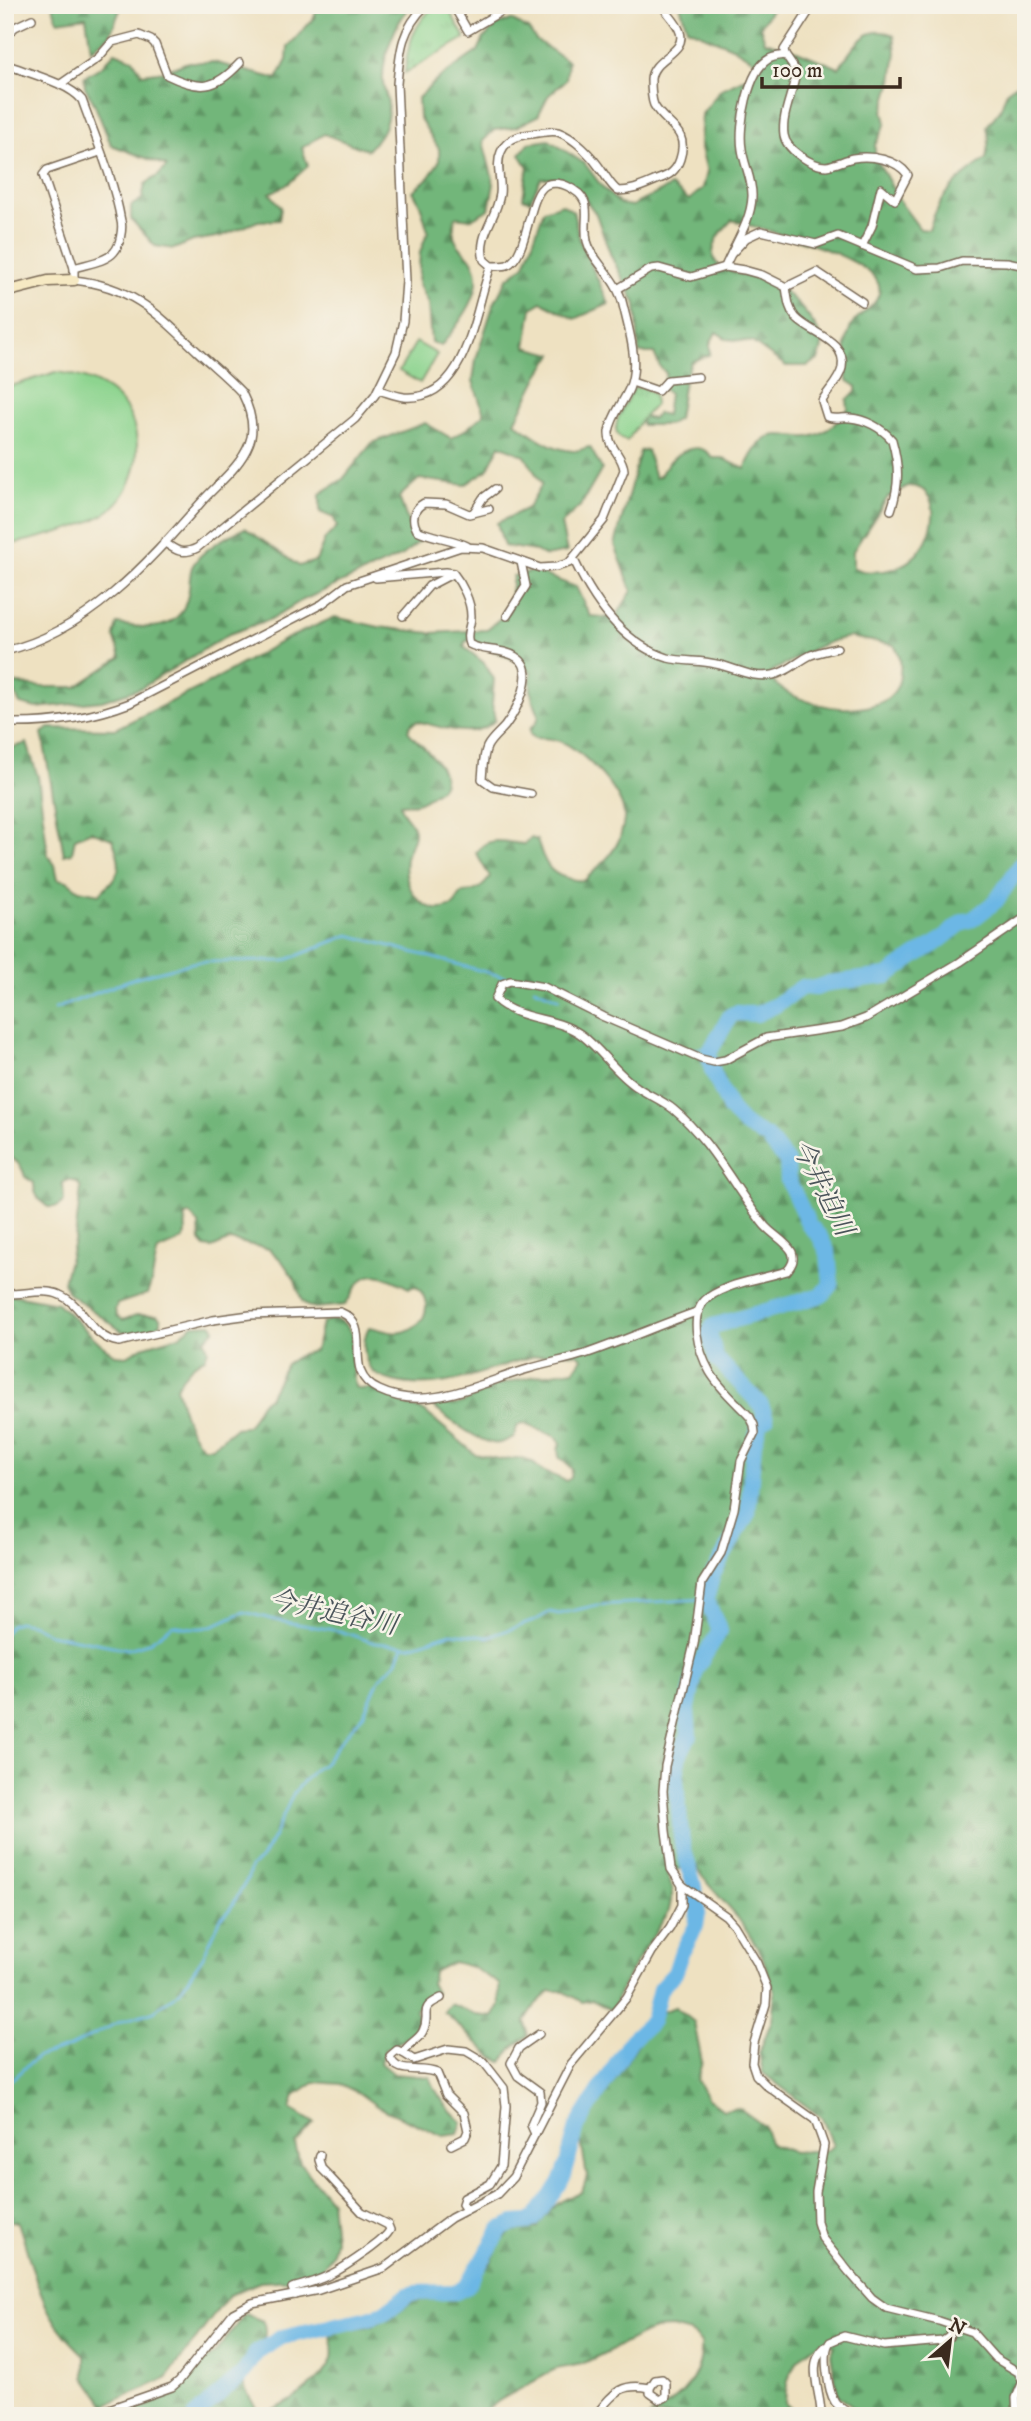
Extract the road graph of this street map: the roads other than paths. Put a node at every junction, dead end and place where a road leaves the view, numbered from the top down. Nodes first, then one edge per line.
1 (426, 5) edge
2 (453, 5) edge
3 (512, 5) edge
4 (662, 5) edge
5 (813, 5) edge
6 (32, 19) dead end
7 (5, 37) edge
8 (785, 55) junction
9 (240, 63) dead end
10 (5, 64) edge
11 (62, 83) junction
12 (100, 152) junction
13 (862, 246) junction
14 (732, 253) junction
15 (491, 266) junction
16 (1026, 266) edge
17 (725, 267) junction
18 (74, 274) junction
19 (786, 287) junction
20 (619, 288) junction
21 (5, 292) edge
22 (862, 302) dead end
23 (698, 377) dead end
24 (632, 382) junction
25 (378, 390) junction
26 (495, 489) dead end
27 (489, 509) dead end
28 (891, 510) dead end
29 (474, 512) junction
30 (164, 542) junction
31 (468, 547) junction
32 (574, 560) junction
33 (521, 562) junction
34 (453, 573) junction
35 (368, 578) junction
36 (403, 616) dead end
37 (507, 616) dead end
38 (837, 648) dead end
39 (5, 651) edge
40 (5, 723) edge
41 (531, 794) dead end
42 (1026, 917) edge
43 (5, 1294) edge
44 (699, 1311) junction
45 (682, 1885) junction
46 (441, 1998) dead end
47 (539, 2034) dead end
48 (403, 2053) junction
49 (535, 2134) junction
50 (451, 2145) dead end
51 (320, 2154) dead end
52 (466, 2210) junction
53 (295, 2295) junction
54 (953, 2326) junction
55 (827, 2347) junction
56 (650, 2388) dead end
57 (89, 2416) edge
58 (595, 2416) edge
59 (821, 2416) edge
60 (853, 2416) edge
61 (1017, 2416) edge

1 - 25 street
2 - 3 street
4 - 15 street
5 - 8 street
6 - 7 street
8 - 13 street
8 - 14 street
9 - 11 street
10 - 11 street
11 - 12 street
12 - 18 street
12 - 18 street
13 - 14 street
13 - 16 street
14 - 17 street
15 - 20 street
15 - 25 street
17 - 19 street
17 - 20 street
18 - 21 street
18 - 30 street
19 - 22 street
19 - 28 street
20 - 24 street
23 - 24 street
24 - 32 street
25 - 30 street
26 - 29 street
27 - 29 street
29 - 31 street
30 - 39 street
31 - 33 street
31 - 35 street
32 - 33 street
32 - 38 street
33 - 37 street
34 - 35 street
34 - 36 street
34 - 41 street
35 - 40 street
42 - 44 street
43 - 44 street
44 - 45 street
45 - 49 street
45 - 54 street
46 - 48 street
47 - 49 street
48 - 50 street
48 - 52 street
49 - 52 street
51 - 53 street
52 - 53 street
53 - 57 street
54 - 55 street
54 - 61 street
55 - 59 street
55 - 60 street
56 - 58 street

